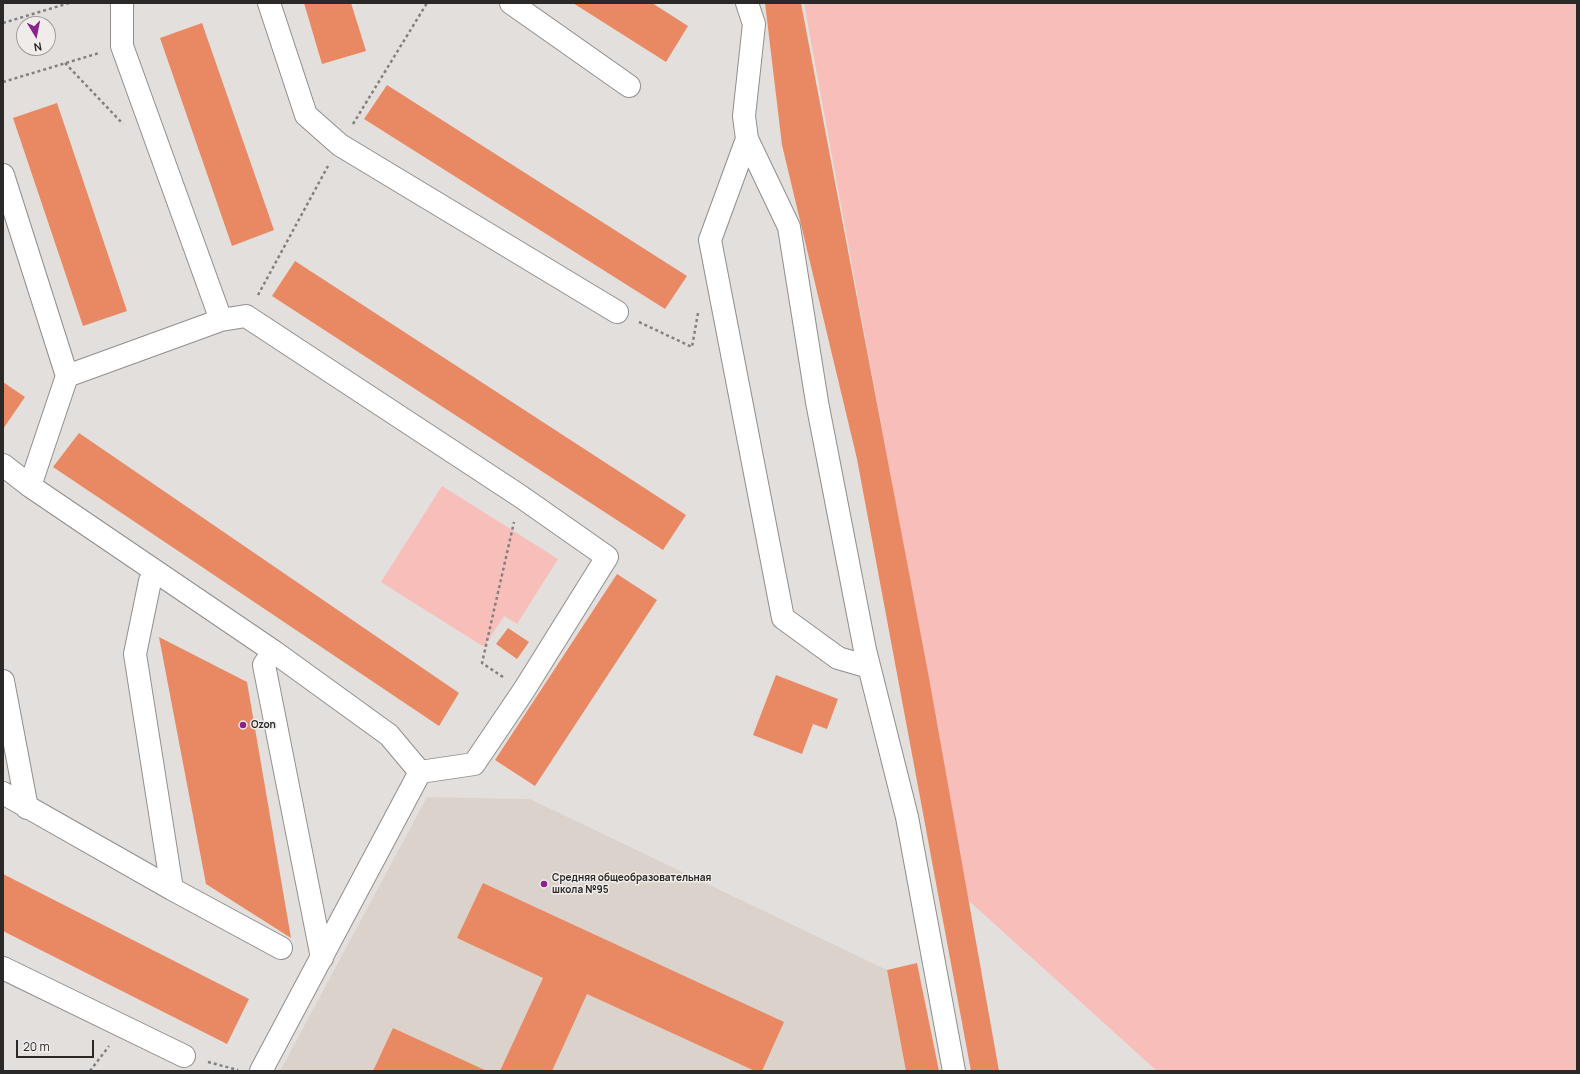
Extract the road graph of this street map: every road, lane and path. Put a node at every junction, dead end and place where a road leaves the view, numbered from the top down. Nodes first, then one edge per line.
1 (69, 3) edge
2 (122, 3) edge
3 (270, 3) edge
4 (427, 3) edge
5 (511, 3) edge
6 (747, 3) edge
7 (3, 23) edge
8 (122, 46) junction
9 (66, 63) junction
10 (3, 82) edge
11 (629, 86) dead end
12 (124, 126) dead end
13 (747, 139) junction
14 (340, 145) junction
15 (3, 175) edge
16 (699, 309) dead end
17 (617, 312) joint
18 (246, 316) junction
19 (221, 320) junction
20 (67, 376) junction
21 (3, 465) edge
22 (30, 486) junction
23 (520, 496) junction
24 (156, 572) junction
25 (273, 652) junction
26 (869, 667) junction
27 (3, 682) edge
28 (524, 690) junction
29 (420, 772) junction
30 (3, 793) edge
31 (27, 808) junction
32 (172, 889) junction
33 (281, 948) dead end
34 (322, 958) junction
35 (3, 968) edge
36 (123, 1027) junction
37 (184, 1056) joint
38 (90, 1071) edge
39 (242, 1071) edge
40 (261, 1071) edge
41 (954, 1071) edge

1 - 7 path
2 - 8 lane
3 - 14 lane
4 - 14 path
5 - 11 lane
6 - 13 lane
8 - 9 path
8 - 19 lane
9 - 10 path
9 - 12 path
13 - 26 lane
13 - 26 lane
14 - 17 lane
14 - 18 path
15 - 20 lane
16 - 17 path
18 - 19 lane
18 - 23 lane
19 - 20 lane
20 - 22 lane
21 - 22 lane
22 - 24 lane
23 - 28 path
23 - 28 lane
24 - 25 lane
24 - 32 lane
25 - 29 lane
25 - 34 lane
26 - 41 lane
27 - 31 lane
28 - 29 lane
29 - 34 lane
30 - 31 lane
31 - 32 lane
32 - 33 lane
34 - 40 lane
35 - 36 lane
36 - 37 lane
36 - 38 path
37 - 39 path

